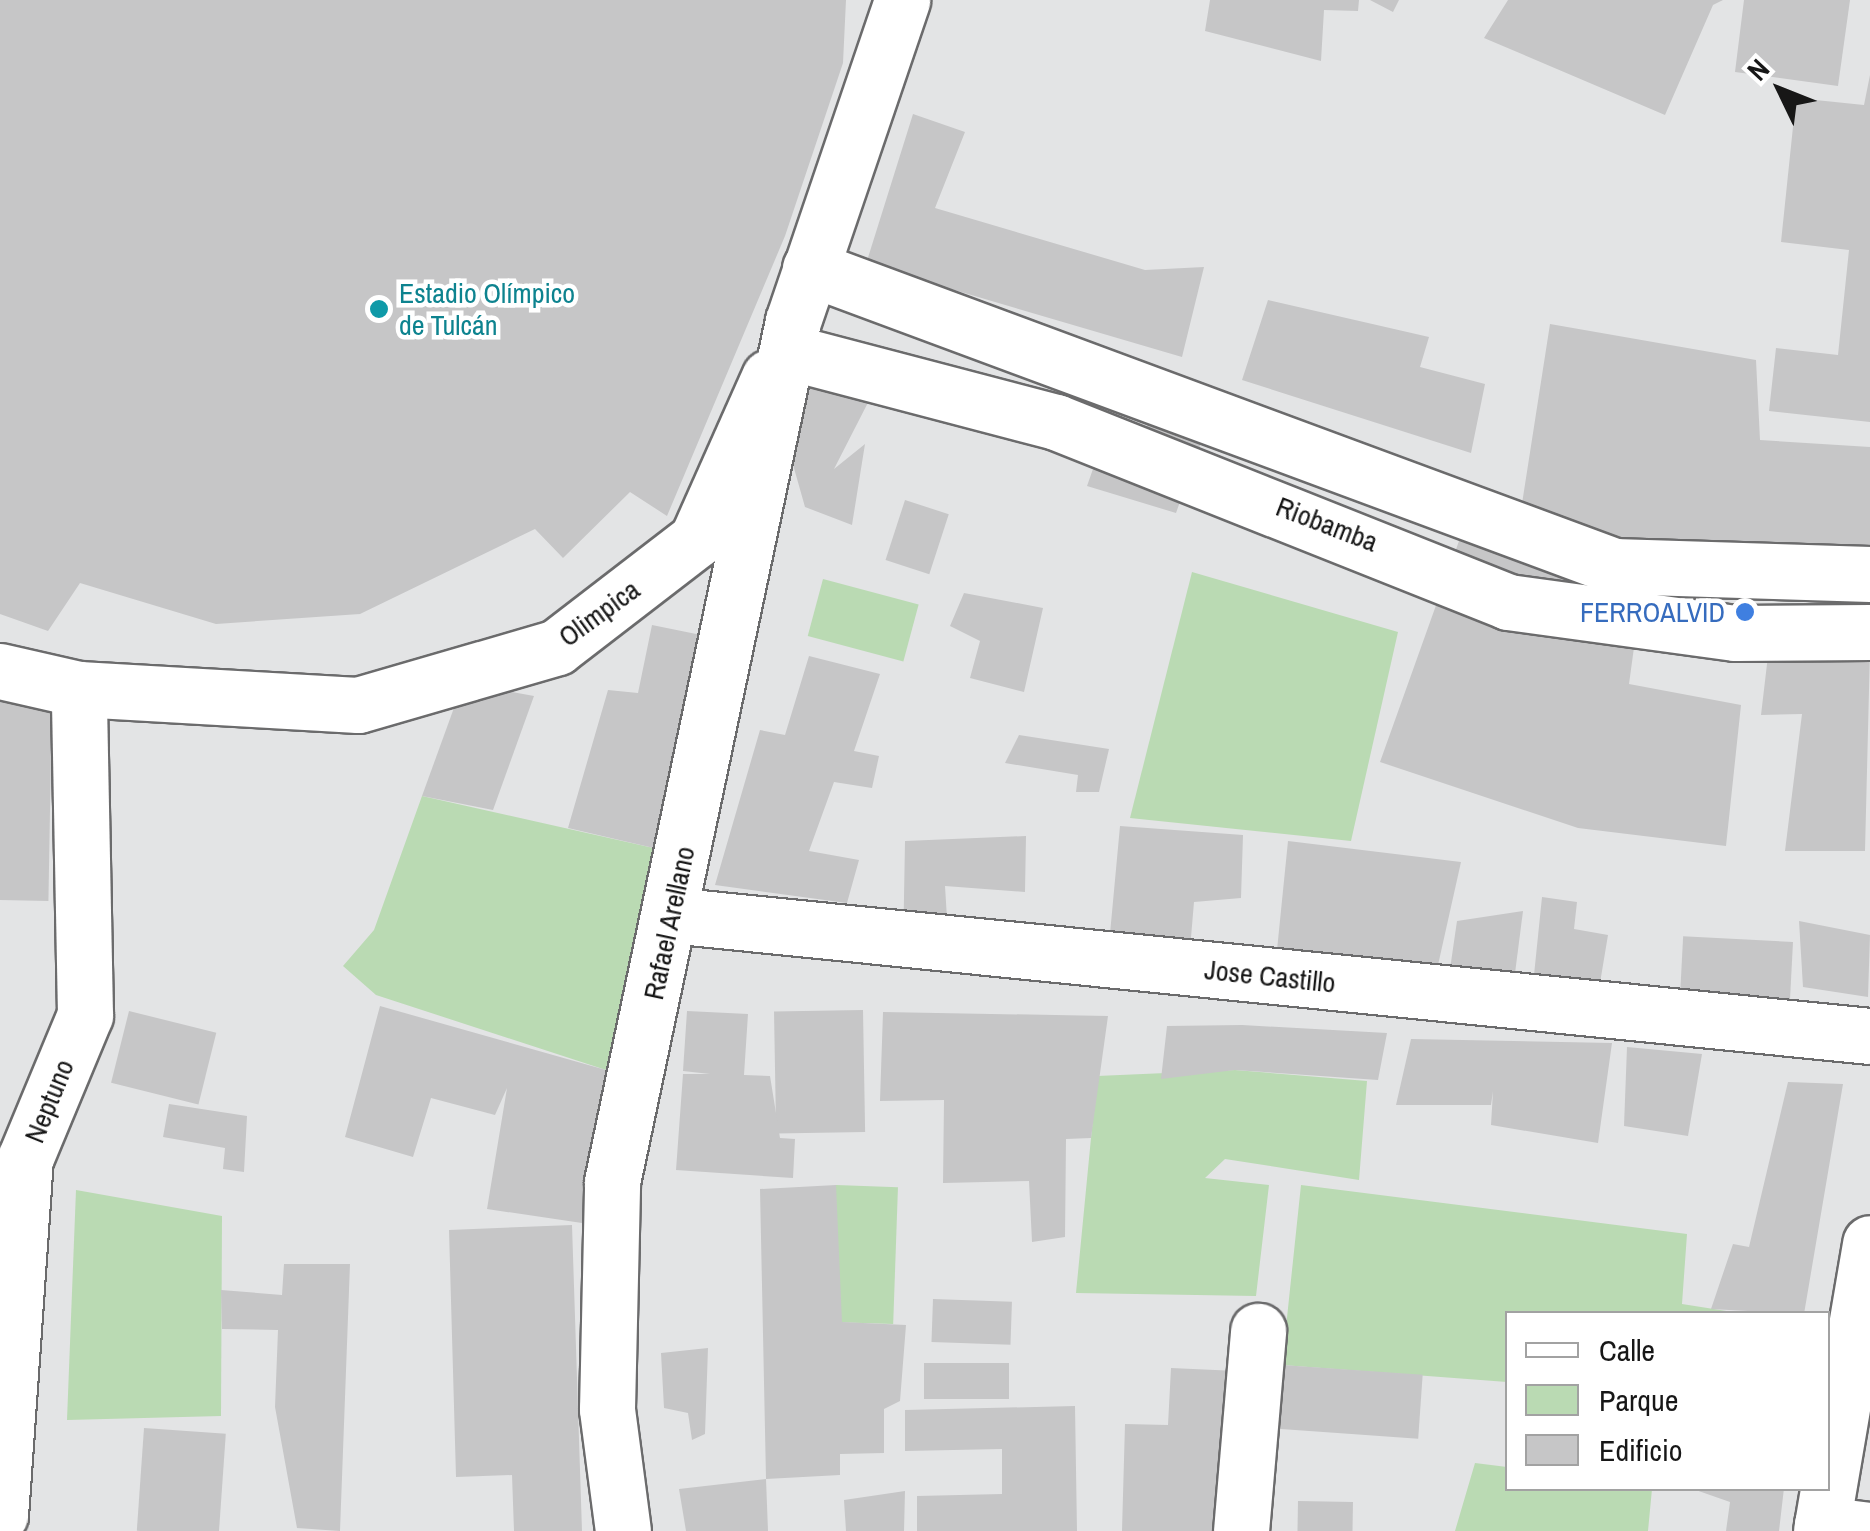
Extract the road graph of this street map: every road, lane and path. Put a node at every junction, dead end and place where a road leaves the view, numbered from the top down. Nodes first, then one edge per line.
1 (902, 0) edge
2 (935, 0) edge
3 (874, 74) junction
4 (810, 268) junction
5 (793, 337) junction
6 (1870, 574) edge
7 (1870, 632) edge
8 (0, 671) edge
9 (79, 689) junction
10 (670, 916) junction
11 (1870, 1036) edge
12 (24, 1104) edge
13 (1870, 1243) edge
14 (1258, 1332) dead end
15 (0, 1514) edge
16 (1838, 1528) edge
17 (623, 1531) edge
18 (1241, 1531) edge

1 - 3 street
2 - 3 street
3 - 4 street, Olimpica
4 - 5 street, Olimpica
4 - 6 street
5 - 7 street, Riobamba
5 - 9 street, Olimpica
5 - 10 street, Rafael Arellano
8 - 9 street, Olimpica
9 - 12 street, Neptuno
10 - 11 street, Jose Castillo
10 - 17 street, Rafael Arellano
12 - 15 street, Neptuno
13 - 16 street
14 - 18 street

